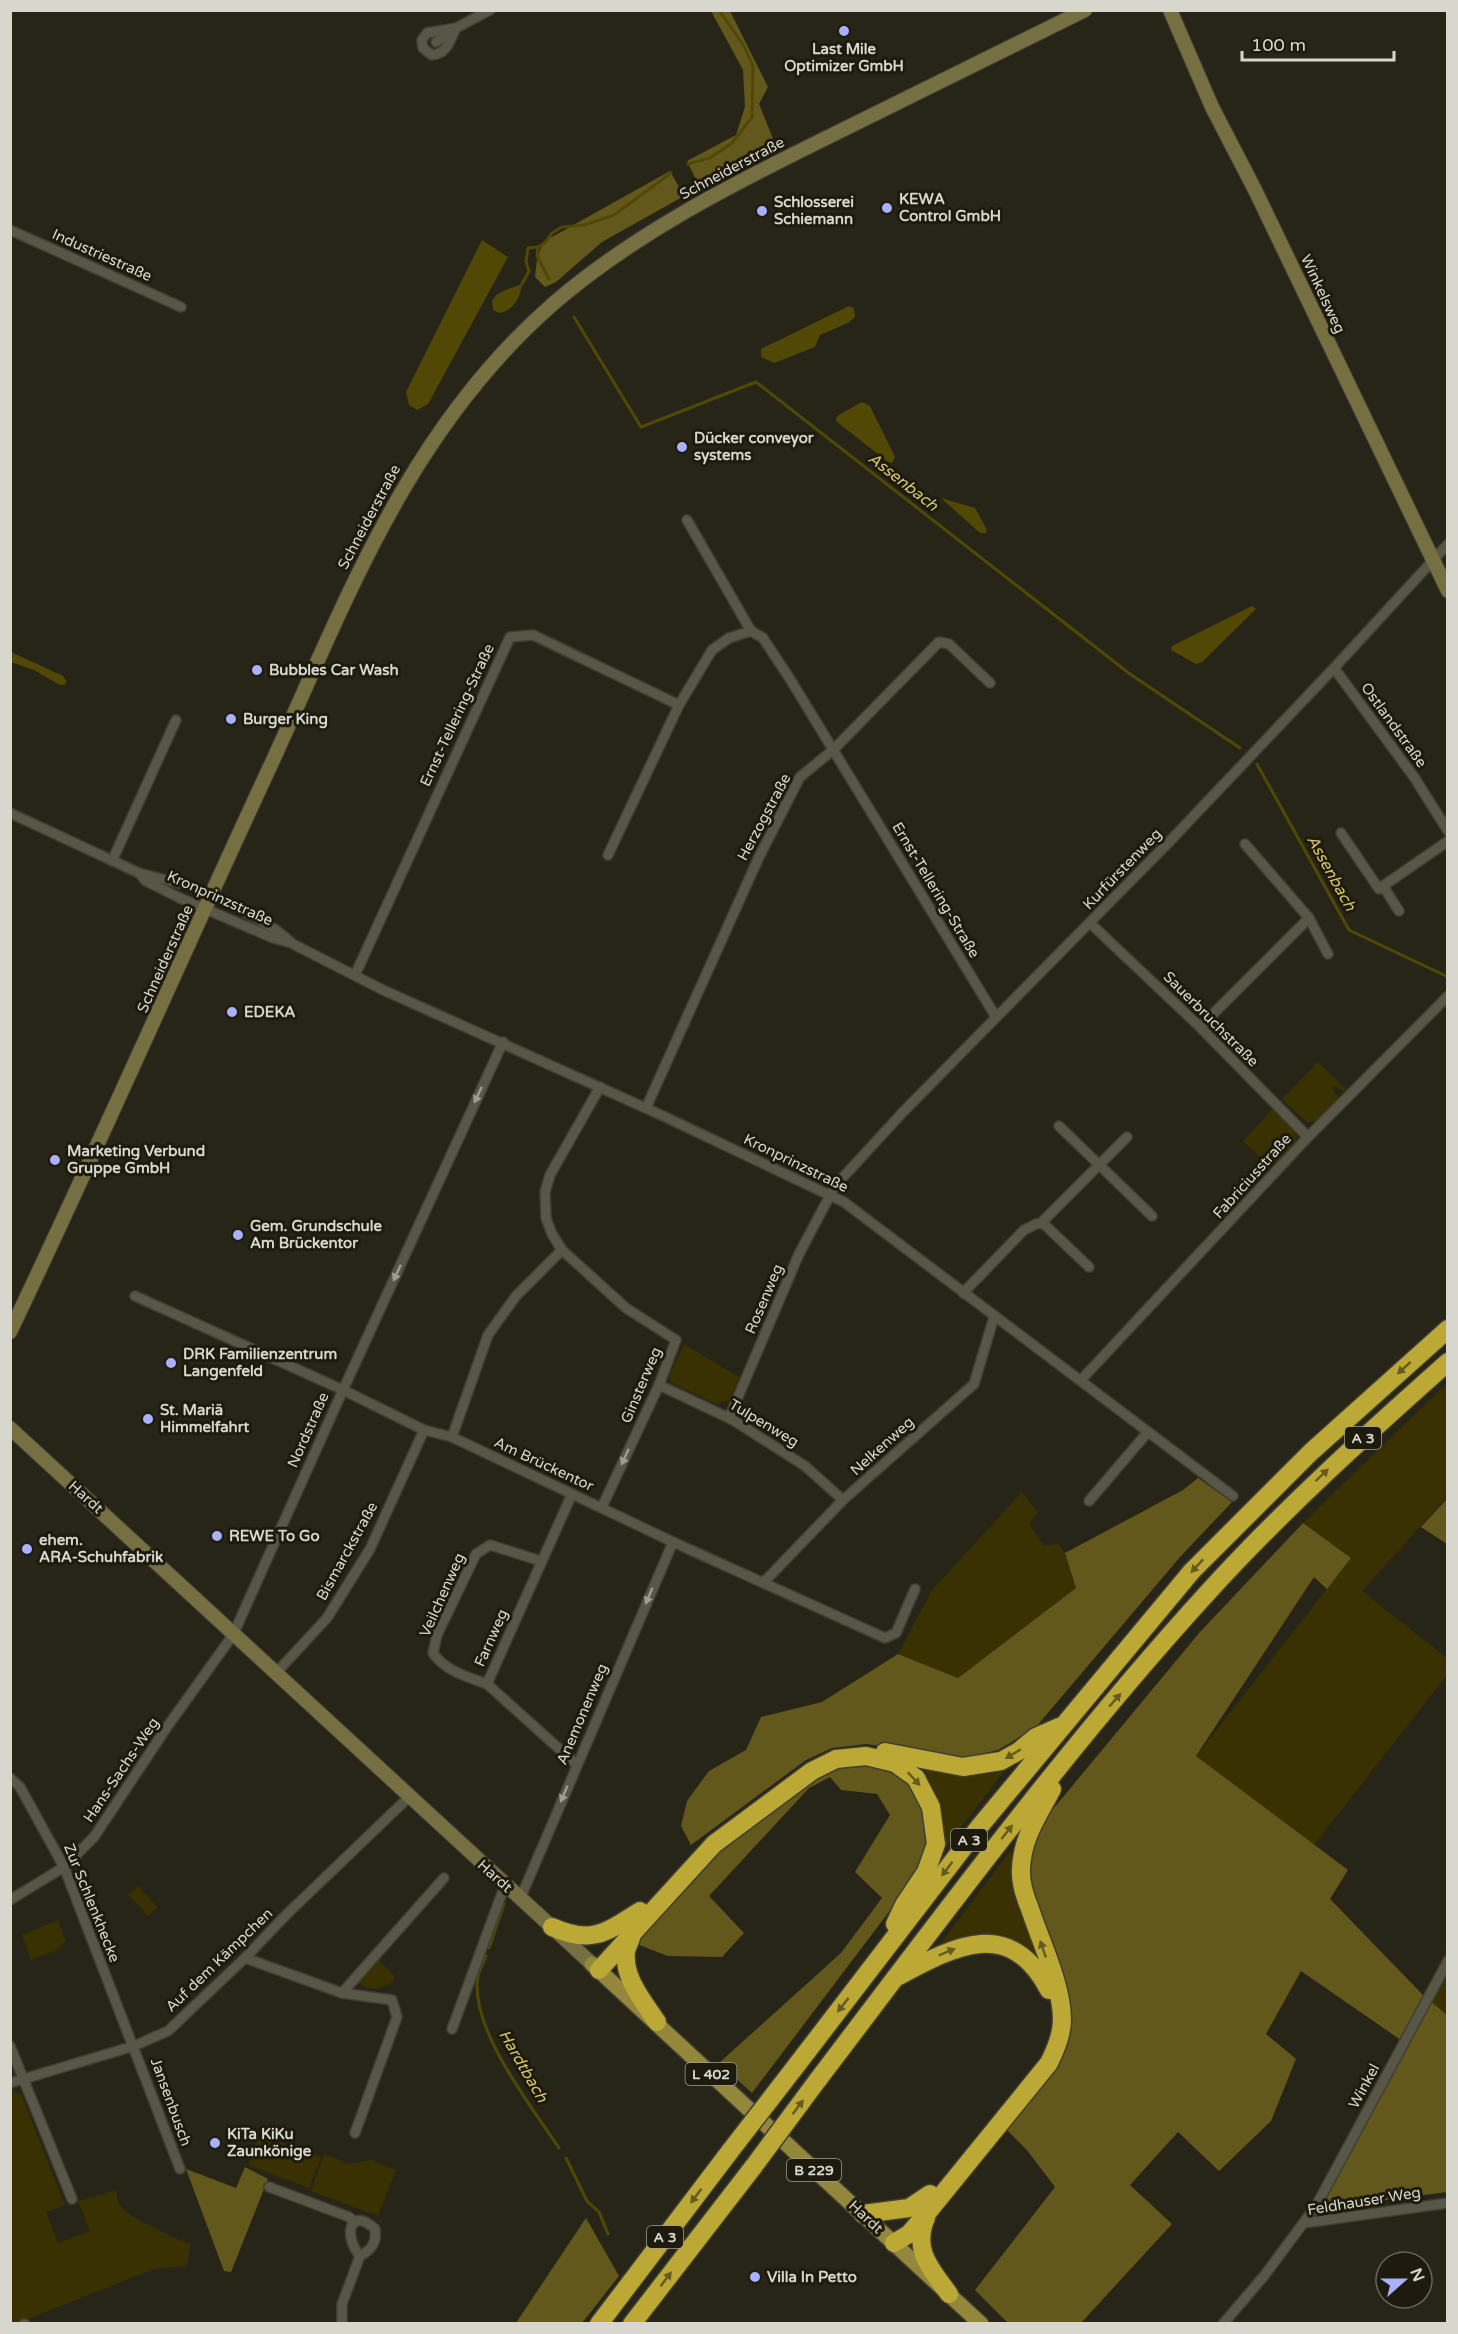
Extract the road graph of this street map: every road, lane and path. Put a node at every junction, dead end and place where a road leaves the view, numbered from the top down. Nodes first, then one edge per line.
1 (490, 10) edge
2 (1085, 10) edge
3 (1170, 10) edge
4 (436, 42) dead end
5 (10, 230) edge
6 (182, 308) dead end
7 (687, 520) dead end
8 (1448, 544) edge
9 (1432, 560) junction
10 (1448, 591) edge
11 (751, 631) junction
12 (1334, 669) junction
13 (990, 683) dead end
14 (678, 705) junction
15 (176, 720) dead end
16 (833, 750) junction
17 (10, 813) edge
18 (1448, 831) edge
19 (1341, 834) dead end
20 (1448, 841) edge
21 (1245, 844) dead end
22 (608, 855) dead end
23 (112, 861) junction
24 (139, 873) junction
25 (1383, 886) junction
26 (209, 902) junction
27 (1400, 911) dead end
28 (1309, 918) junction
29 (1090, 923) junction
30 (293, 944) junction
31 (1328, 954) dead end
32 (355, 975) junction
33 (1448, 996) edge
34 (996, 1017) junction
35 (1200, 1027) junction
36 (503, 1042) junction
37 (600, 1088) junction
38 (646, 1108) junction
39 (1059, 1126) dead end
40 (1127, 1137) dead end
41 (1308, 1137) junction
42 (1099, 1165) junction
43 (831, 1195) junction
44 (1152, 1216) dead end
45 (1041, 1223) junction
46 (562, 1250) junction
47 (1089, 1267) dead end
48 (963, 1293) junction
49 (135, 1296) dead end
50 (994, 1317) junction
51 (1448, 1329) edge
52 (10, 1332) edge
53 (1448, 1362) edge
54 (1082, 1380) junction
55 (659, 1385) junction
56 (343, 1390) junction
57 (729, 1418) junction
58 (10, 1428) edge
59 (424, 1430) junction
60 (1147, 1433) junction
61 (452, 1437) junction
62 (572, 1494) junction
63 (1233, 1496) dead end
64 (843, 1500) junction
65 (1089, 1501) dead end
66 (602, 1507) junction
67 (673, 1542) junction
68 (541, 1561) junction
69 (764, 1582) junction
70 (915, 1589) dead end
71 (233, 1635) junction
72 (276, 1673) junction
73 (487, 1684) junction
74 (1063, 1725) junction
75 (1077, 1744) junction
76 (576, 1764) junction
77 (10, 1778) edge
78 (410, 1796) junction
79 (64, 1867) junction
80 (444, 1878) dead end
81 (505, 1886) junction
82 (520, 1899) junction
83 (10, 1900) edge
84 (640, 1911) junction
85 (552, 1927) junction
86 (633, 1931) junction
87 (245, 1958) junction
88 (879, 1959) junction
89 (1448, 1961) edge
90 (596, 1967) junction
91 (895, 1978) junction
92 (342, 1993) junction
93 (657, 2022) junction
94 (452, 2029) dead end
95 (10, 2046) edge
96 (134, 2046) junction
97 (25, 2079) junction
98 (10, 2083) edge
99 (766, 2126) joint
100 (355, 2133) dead end
101 (180, 2169) dead end
102 (269, 2187) dead end
103 (72, 2199) dead end
104 (929, 2203) junction
105 (1448, 2203) edge
106 (863, 2214) junction
107 (355, 2222) junction
108 (1304, 2223) junction
109 (894, 2244) junction
110 (360, 2256) junction
111 (949, 2294) junction
112 (342, 2324) edge
113 (599, 2324) edge
114 (632, 2324) edge
115 (981, 2324) edge
116 (1223, 2324) edge

1 - 4 street
2 - 26 main road, Schneiderstraße
3 - 9 main road, Winkelsweg
5 - 6 street, Industriestraße
7 - 11 street, Ernst-Tellering-Straße
8 - 9 street, Kurfürstenweg
9 - 10 main road, Winkelsweg
9 - 12 street, Kurfürstenweg
11 - 14 street
11 - 16 street, Ernst-Tellering-Straße
12 - 18 street, Ostlandstraße
12 - 29 street, Kurfürstenweg
13 - 16 street, Herzogstraße
14 - 22 street
14 - 32 street, Ernst-Tellering-Straße
15 - 23 street
16 - 34 street, Ernst-Tellering-Straße
16 - 38 street, Herzogstraße
17 - 23 street, Kronprinzstraße
19 - 25 street
20 - 25 street
21 - 28 street
23 - 24 street, Kronprinzstraße
24 - 26 street, Kronprinzstraße
24 - 26 street, Kronprinzstraße
25 - 27 street
26 - 30 street, Kronprinzstraße
26 - 30 street, Kronprinzstraße
26 - 52 main road, Schneiderstraße
28 - 31 street
28 - 35 street
29 - 34 street, Kurfürstenweg
29 - 35 street, Sauerbruchstraße
30 - 32 street, Kronprinzstraße
32 - 36 street, Kronprinzstraße
33 - 41 street, Fabriciusstraße
34 - 43 street, Kurfürstenweg
35 - 41 street, Sauerbruchstraße
36 - 37 street, Kronprinzstraße
36 -> 56 street, Nordstraße
37 - 38 street, Kronprinzstraße
37 - 46 street
38 - 43 street, Kronprinzstraße
39 - 42 street
40 - 42 street
41 - 54 street, Fabriciusstraße
42 - 44 street
42 - 45 street
43 - 48 street, Kronprinzstraße
43 - 57 street, Rosenweg
45 - 47 street
45 - 48 street
46 - 55 street, Ginsterweg
46 - 61 street
48 - 50 street, Kronprinzstraße
49 - 56 street, Am Brückentor
50 - 54 street, Kronprinzstraße
50 - 64 street, Nelkenweg
51 -> 74 highway, A 3
75 -> 53 highway, A 3
54 - 60 street, Kronprinzstraße
55 - 57 street, Tulpenweg
55 -> 66 street, Ginsterweg
56 - 59 street, Am Brückentor
56 - 71 street, Nordstraße
57 - 64 street, Tulpenweg
58 - 71 main road, Hardt / L 402
59 - 61 street, Am Brückentor
59 - 72 street, Bismarckstraße
60 - 63 street, Kronprinzstraße
60 - 65 street
61 - 62 street, Am Brückentor
62 - 66 street, Am Brückentor
62 - 68 street, Farnweg
64 - 69 street, Nelkenweg
66 - 67 street, Am Brückentor
67 - 69 street, Am Brückentor
67 -> 76 street, Anemonenweg
68 - 73 street, Farnweg
68 - 73 street, Veilchenweg
69 - 70 street, Am Brückentor
71 - 72 main road, Hardt / L 402
71 - 79 street, Hans-Sachs-Weg
72 - 78 main road, Hardt / L 402
73 - 76 street, Farnweg
74 -> 84 highway
74 -> 88 highway, A 3
91 -> 75 highway, A 3
104 -> 75 highway
76 -> 82 street, Anemonenweg
77 - 79 street, Zur Schlenkhecke
78 - 81 main road, Hardt / L 402
78 - 87 street, Auf dem Kämpchen
79 - 83 street, Hans-Sachs-Weg
79 - 96 street, Zur Schlenkhecke
80 - 92 street
81 - 82 main road, Hardt / L 402
81 - 94 street
82 - 85 main road, Hardt / L 402
84 - 85 highway
84 - 90 highway
85 - 90 main road, Hardt / L 402
86 -> 88 highway
86 - 90 highway
86 - 93 highway
87 - 92 street
87 - 96 street, Auf dem Kämpchen
88 -> 113 highway, A 3, bridge
89 - 108 street, Winkel
90 - 93 main road, Hardt / L 402
91 -> 104 highway
114 -> 91 highway, A 3, bridge
92 - 100 street
93 - 99 main road, Hardt / L 402
95 - 97 street
96 - 97 street, Auf dem Kämpchen
96 - 101 street, Jansenbusch
97 - 98 street, Auf dem Kämpchen
97 - 103 street
99 - 106 main road, Hardt / B 229
102 - 107 street
104 - 106 highway
104 - 109 highway
104 - 111 highway
105 - 108 street, Feldhauser Weg
106 - 109 main road, Hardt / B 229
107 - 110 street
107 - 110 street
108 - 116 street, Feldhauser Weg
109 - 111 main road, Hardt / B 229
110 - 112 street
111 - 115 main road, Hardt / B 229

